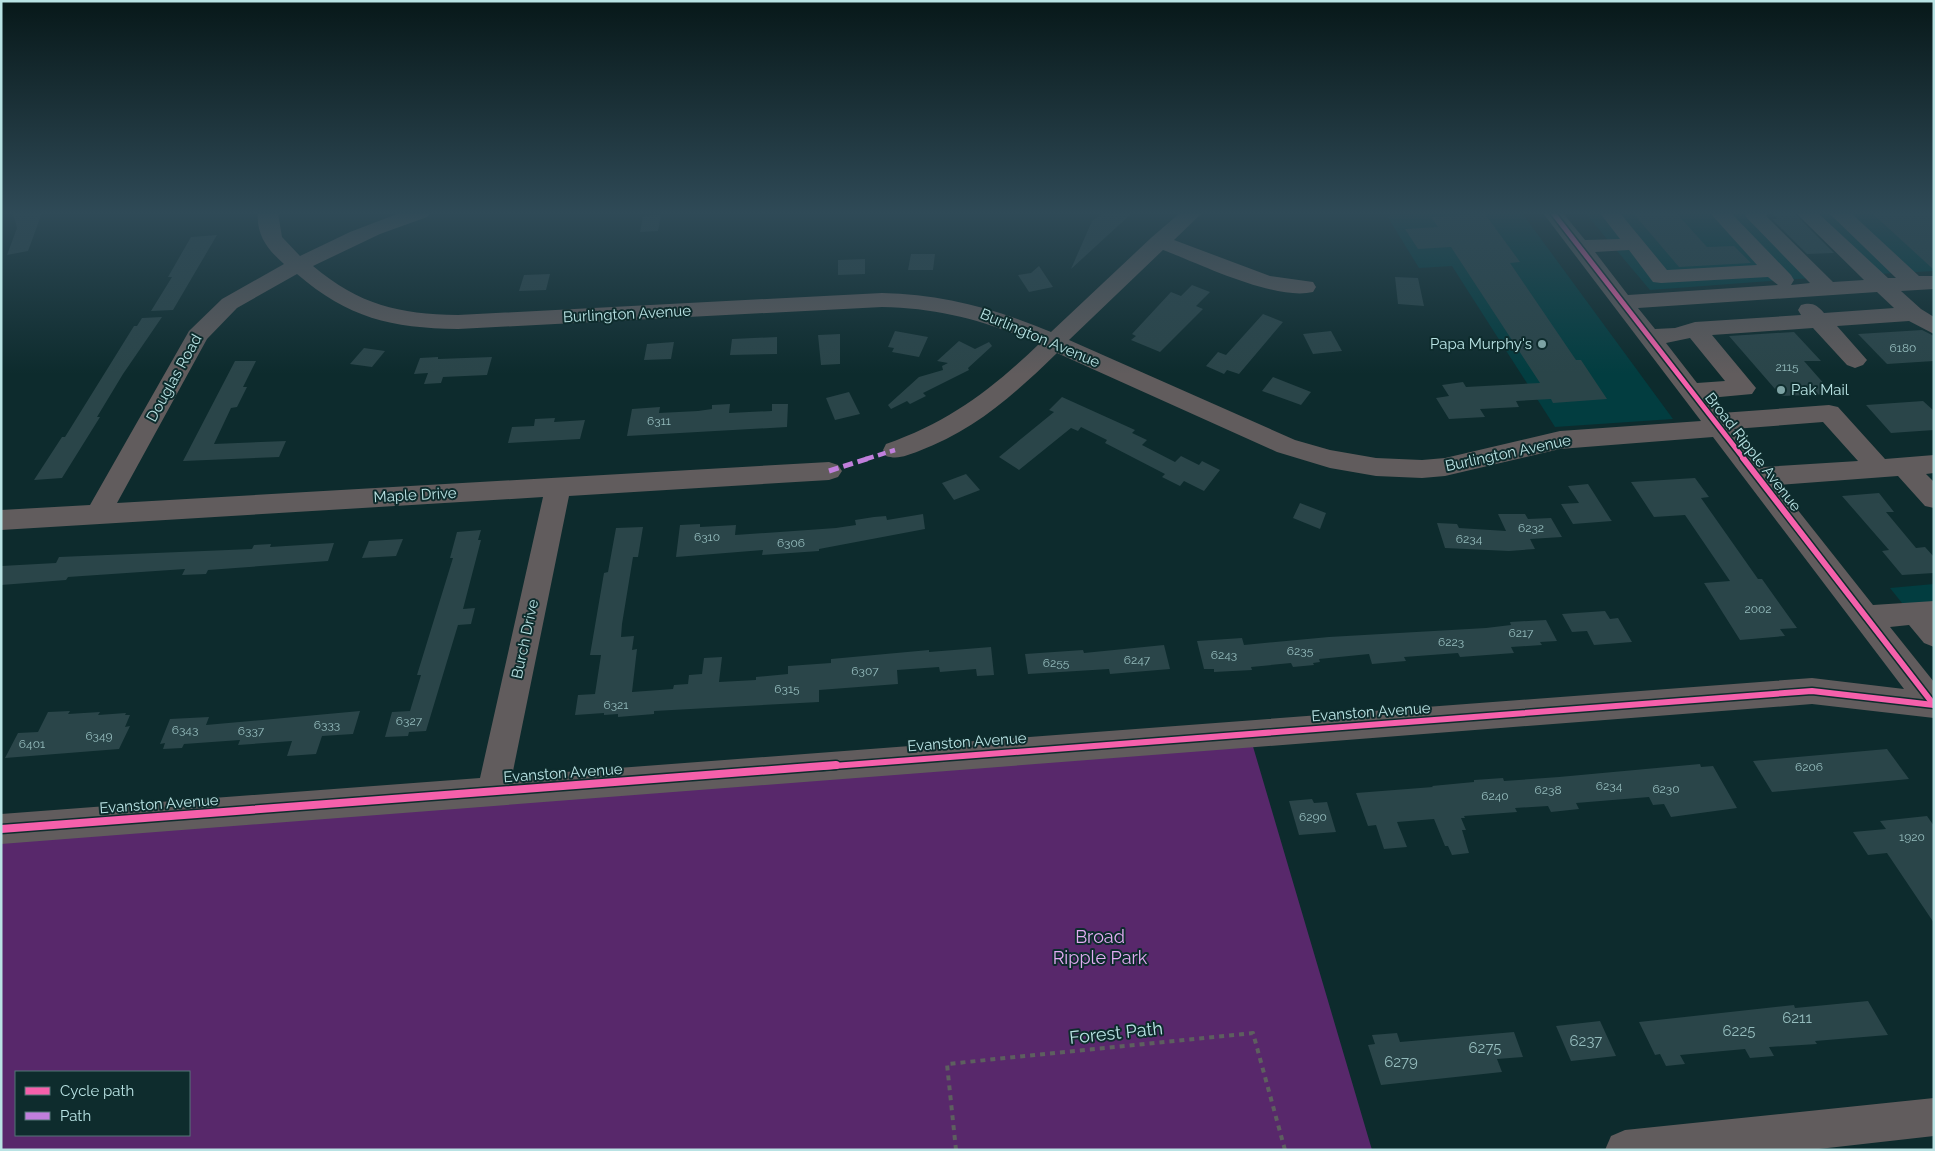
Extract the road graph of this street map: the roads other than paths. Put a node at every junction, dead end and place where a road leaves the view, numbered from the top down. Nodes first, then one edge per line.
1 (295, 267) edge
2 (300, 267) edge
3 (1132, 267) edge
4 (1226, 267) edge
5 (1594, 267) edge
6 (1652, 267) edge
7 (1771, 267) edge
8 (1805, 267) edge
9 (1905, 267) edge
10 (1865, 268) joint
11 (1774, 270) junction
12 (1809, 271) junction
13 (1924, 282) edge
14 (1884, 285) junction
15 (1305, 287) dead end
16 (1827, 288) junction
17 (1792, 291) junction
18 (1620, 302) junction
19 (1913, 314) junction
20 (1818, 320) junction
21 (1934, 327) edge
22 (1695, 329) junction
23 (1648, 337) junction
24 (1054, 342) junction
25 (1855, 360) dead end
26 (1732, 389) junction
27 (1690, 392) junction
28 (1755, 419) junction
29 (1717, 425) junction
30 (895, 450) dead end
31 (1934, 464) edge
32 (1892, 467) junction
33 (829, 471) dead end
34 (1757, 477) junction
35 (558, 487) junction
36 (1934, 499) edge
37 (98, 514) junction
38 (1, 520) edge
39 (1925, 612) edge
40 (1866, 617) junction
41 (1934, 635) edge
42 (1921, 671) edge
43 (1934, 705) edge
44 (493, 791) junction
45 (1, 828) edge
46 (1934, 1117) edge
47 (1625, 1150) edge

1 - 37 street, Douglas Road
2 - 24 street, Burlington Avenue
3 - 24 street
4 - 15 street
5 - 18 street, Broad Ripple Avenue
6 - 11 street
7 - 11 street
8 - 12 street
9 - 13 street
10 - 12 street
10 - 14 street
11 - 17 street
12 - 16 street
13 - 14 street
14 - 16 street
14 - 19 street
16 - 17 street
17 - 18 street
17 - 20 street
18 - 23 street, Broad Ripple Avenue
19 - 20 street
19 - 21 street
20 - 22 street
20 - 25 street
22 - 23 street
22 - 26 street
23 - 27 street, Broad Ripple Avenue
24 - 29 street, Burlington Avenue
24 - 30 street
26 - 27 street
26 - 28 street
27 - 29 street, Broad Ripple Avenue
28 - 29 street, Burlington Avenue
28 - 32 street, Burlington Avenue
29 - 34 street, Broad Ripple Avenue
31 - 32 street
32 - 34 street
32 - 36 street
33 - 35 street, Maple Drive
34 - 40 street, Broad Ripple Avenue
35 - 37 street, Maple Drive
35 - 44 street, Burch Drive
37 - 38 street, Maple Drive
39 - 40 street
39 - 41 street
40 - 42 street, Broad Ripple Avenue
42 - 43 street, Broad Ripple Avenue
43 - 44 street, Evanston Avenue
44 - 45 street, Evanston Avenue
46 - 47 street

